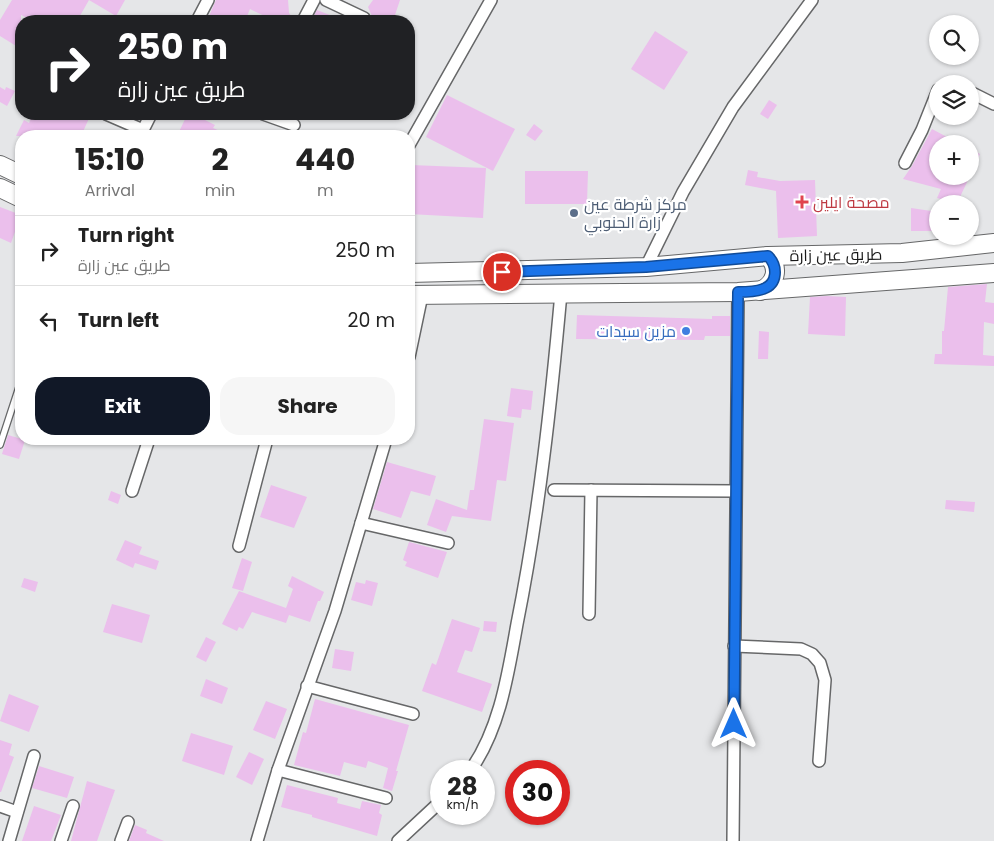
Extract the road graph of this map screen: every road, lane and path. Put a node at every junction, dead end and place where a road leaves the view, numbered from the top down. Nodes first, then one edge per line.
1 (208, 0) edge
2 (314, 0) edge
3 (326, 0) edge
4 (491, 0) edge
5 (812, 0) edge
6 (200, 15) edge
7 (306, 15) edge
8 (358, 15) edge
9 (979, 96) edge
10 (994, 104) edge
11 (929, 112) edge
12 (117, 120) edge
13 (280, 120) edge
14 (294, 125) dead end
15 (135, 130) edge
16 (415, 134) edge
17 (905, 163) dead end
18 (0, 165) edge
19 (15, 172) edge
20 (0, 188) edge
21 (15, 195) edge
22 (994, 243) edge
23 (768, 256) junction
24 (646, 267) junction
25 (415, 273) edge
26 (994, 273) edge
27 (760, 290) junction
28 (738, 292) junction
29 (562, 293) junction
30 (416, 295) edge
31 (15, 399) edge
32 (0, 445) edge
33 (147, 445) edge
34 (266, 445) edge
35 (384, 445) edge
36 (554, 490) dead end
37 (591, 490) junction
38 (736, 491) junction
39 (132, 492) dead end
40 (361, 523) junction
41 (448, 543) dead end
42 (239, 546) dead end
43 (589, 614) dead end
44 (734, 646) junction
45 (307, 686) junction
46 (414, 714) dead end
47 (34, 756) dead end
48 (477, 760) edge
49 (819, 761) dead end
50 (278, 770) junction
51 (386, 798) dead end
52 (0, 806) edge
53 (73, 806) dead end
54 (430, 811) edge
55 (17, 812) junction
56 (128, 822) dead end
57 (9, 841) edge
58 (61, 841) edge
59 (121, 841) edge
60 (257, 841) edge
61 (398, 841) edge
62 (733, 841) edge

1 - 6 street
2 - 7 street
3 - 8 street
4 - 16 street
5 - 24 street
9 - 10 street
11 - 17 street
12 - 15 street
13 - 14 street
18 - 19 main road
20 - 21 main road
22 - 23 main road, طريق عين زارة
23 - 24 main road, طريق عين زارة
23 - 27 main road
24 - 25 main road, طريق عين زارة
26 - 27 main road, طريق عين زارة
27 - 28 main road, طريق عين زارة
28 - 29 main road, طريق عين زارة
28 - 38 street
29 - 30 main road, طريق عين زارة
29 - 48 street
31 - 32 lane
33 - 39 street
34 - 42 street
35 - 40 street
36 - 37 street
37 - 38 street
37 - 43 street
38 - 44 street
40 - 41 street
40 - 45 street
44 - 49 street
44 - 62 street
45 - 46 street
45 - 50 street
47 - 55 street
50 - 51 street
50 - 60 street
52 - 55 street
53 - 58 street
54 - 61 street
55 - 57 street
56 - 59 street

